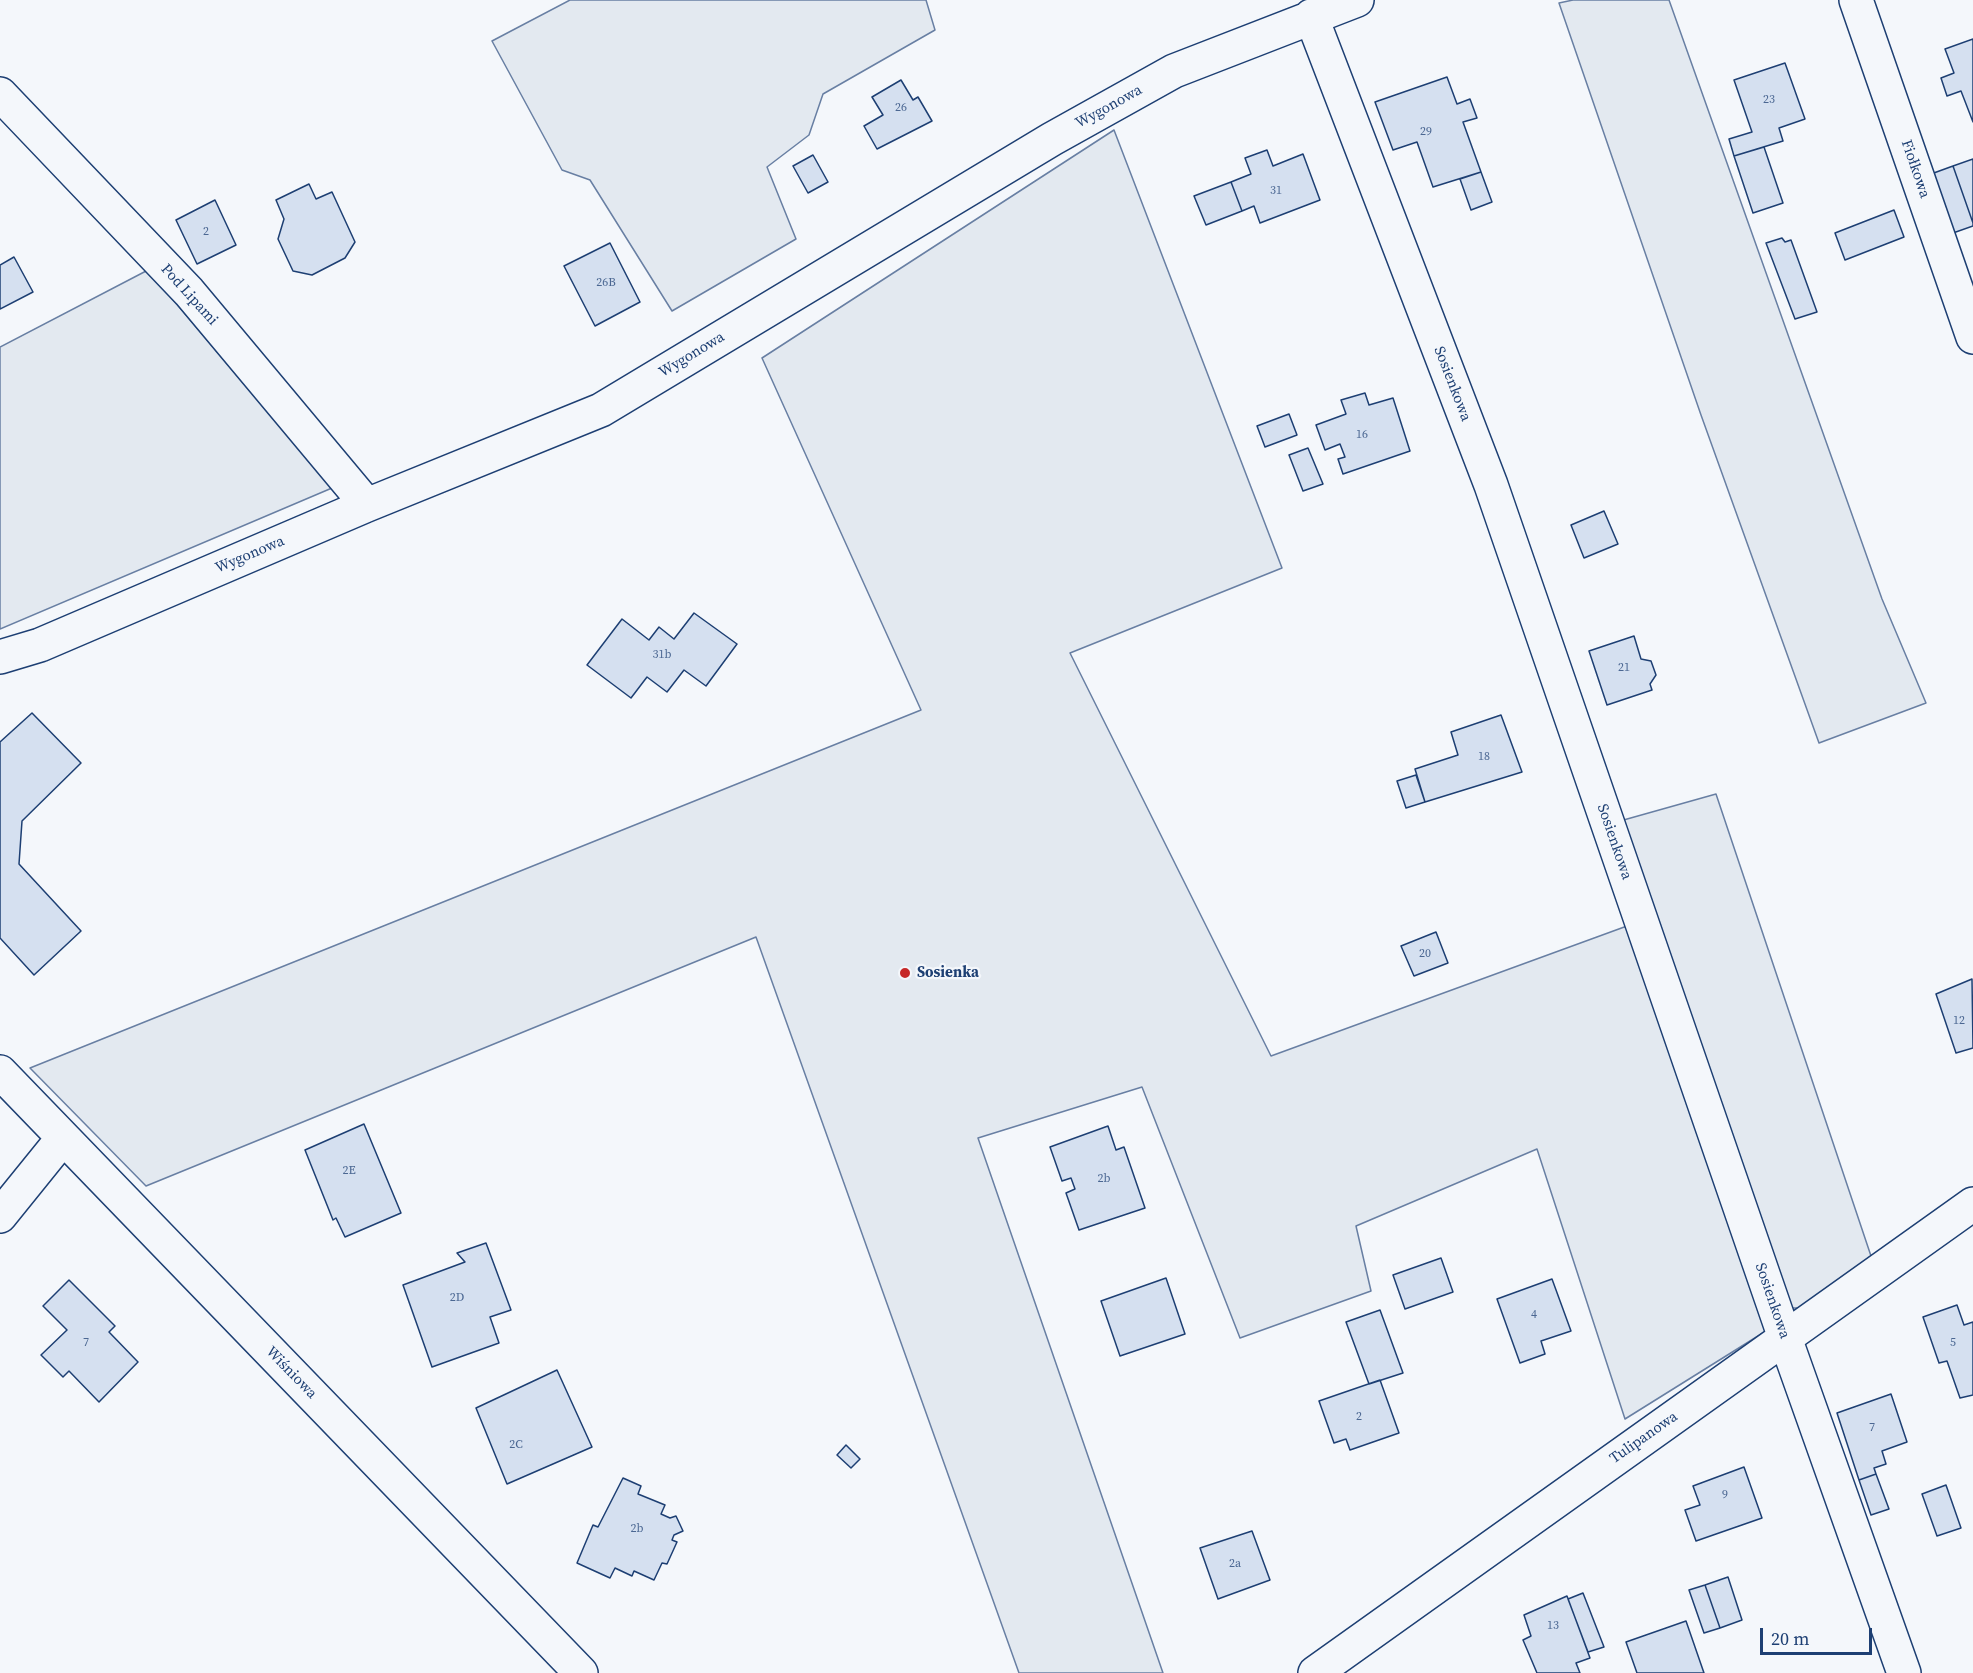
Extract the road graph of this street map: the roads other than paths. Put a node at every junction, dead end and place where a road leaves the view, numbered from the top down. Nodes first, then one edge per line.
1 (1357, 0) edge
2 (1856, 0) edge
3 (1311, 16) junction
4 (0, 94) edge
5 (1973, 337) edge
6 (367, 505) junction
7 (0, 657) edge
8 (0, 1072) edge
9 (63, 1138) junction
10 (1973, 1204) edge
11 (0, 1216) edge
12 (1785, 1338) junction
13 (581, 1673) edge
14 (1315, 1673) edge
15 (1904, 1673) edge

1 - 3 street, Wygonowa
2 - 5 street, Fiołkowa
3 - 6 street, Wygonowa
3 - 12 street, Sosienkowa
4 - 6 street, Pod Lipami
6 - 7 street, Wygonowa
8 - 9 street, Wiśniowa
9 - 11 street
9 - 13 street, Wiśniowa
10 - 12 street, Tulipanowa
12 - 14 street, Tulipanowa
12 - 15 street, Sosienkowa

